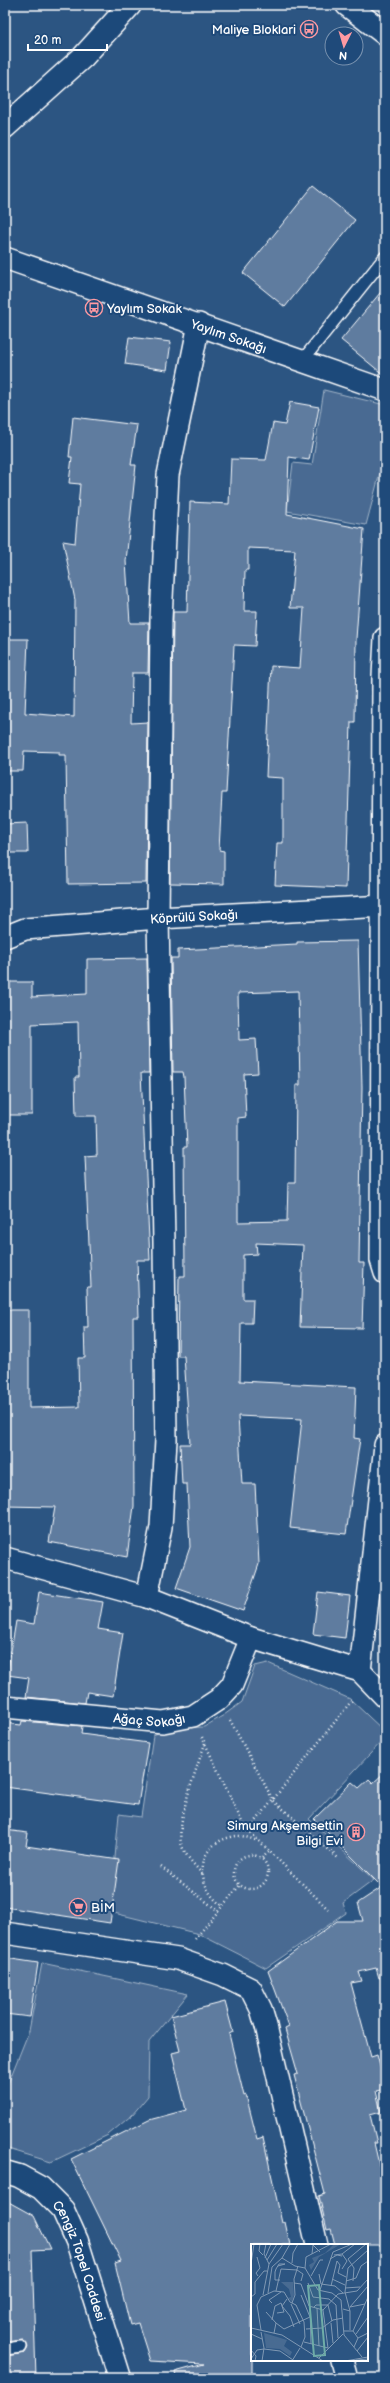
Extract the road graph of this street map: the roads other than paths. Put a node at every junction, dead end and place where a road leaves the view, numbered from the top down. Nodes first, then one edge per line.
1 (130, 5) edge
2 (347, 5) edge
3 (385, 34) edge
4 (5, 127) edge
5 (385, 257) edge
6 (5, 258) edge
7 (199, 324) junction
8 (302, 360) junction
9 (385, 390) edge
10 (385, 638) edge
11 (383, 906) edge
12 (158, 918) junction
13 (5, 937) edge
14 (385, 1273) edge
15 (385, 1445) edge
16 (5, 1558) edge
17 (147, 1597) junction
18 (251, 1638) junction
19 (364, 1675) junction
20 (385, 1697) edge
21 (5, 1707) edge
22 (5, 1933) edge
23 (5, 2172) edge
24 (317, 2244) edge
25 (21, 2347) dead end
26 (5, 2349) edge
27 (342, 2361) edge
28 (120, 2378) edge
29 (347, 2378) edge

1 - 4 main road
2 - 3 main road
5 - 8 lane
6 - 7 street, Yaylım Sokağı
7 - 8 street, Yaylım Sokağı
7 - 12 street
8 - 9 street, Yaylım Sokağı
10 - 11 street
11 - 12 street, Köprülü Sokağı
11 - 14 street
12 - 13 street, Köprülü Sokağı
12 - 17 street
15 - 19 street
16 - 17 street
17 - 18 street
18 - 19 street
18 - 21 street, Ağaç Sokağı
19 - 20 street
22 - 24 street
23 - 28 main road, Cengiz Topel Caddesi
25 - 26 lane
27 - 29 street

